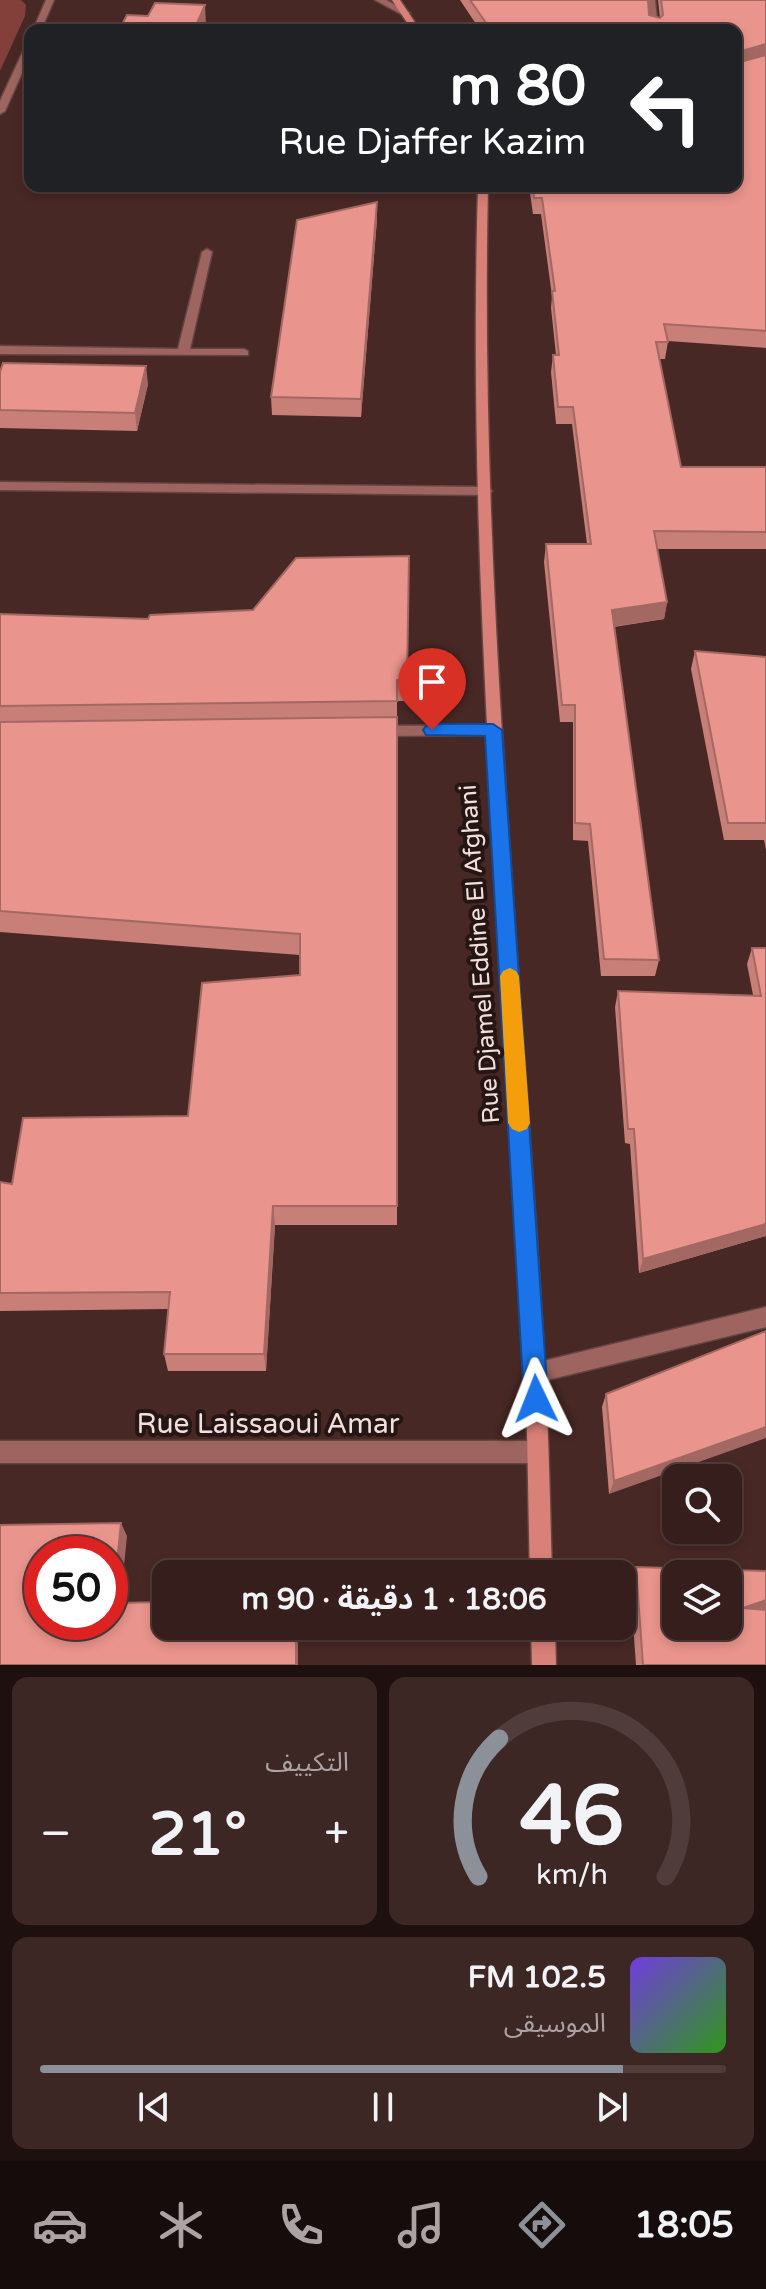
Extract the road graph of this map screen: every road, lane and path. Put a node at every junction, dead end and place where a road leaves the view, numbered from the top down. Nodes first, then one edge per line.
1 (50, 0) edge
2 (379, 0) edge
3 (396, 0) edge
4 (651, 0) edge
5 (406, 13) junction
6 (40, 24) edge
7 (412, 24) edge
8 (653, 24) edge
9 (24, 58) edge
10 (0, 111) edge
11 (483, 192) edge
12 (207, 252) dead end
13 (0, 350) edge
14 (183, 352) junction
15 (244, 353) dead end
16 (0, 486) edge
17 (486, 491) junction
18 (493, 730) junction
19 (366, 731) edge
20 (766, 1317) edge
21 (535, 1373) junction
22 (0, 1452) edge
23 (536, 1452) junction
24 (540, 1560) edge
25 (543, 1640) edge
26 (544, 1665) edge

1 - 6 street
2 - 5 street
3 - 5 main road
4 - 8 street
5 - 7 main road
9 - 10 street
11 - 17 main road, Rue Djamel Eddine El Afghani
12 - 14 street
13 - 14 street
14 - 15 street
16 - 17 street
17 - 18 main road, Rue Djamel Eddine El Afghani
18 - 19 street
18 - 21 main road, Rue Djamel Eddine El Afghani
20 - 21 street
21 - 23 main road, Rue Djamel Eddine El Afghani
22 - 23 street, Rue Laissaoui Amar
23 - 24 main road, Rue Djamel Eddine El Afghani
25 - 26 main road

